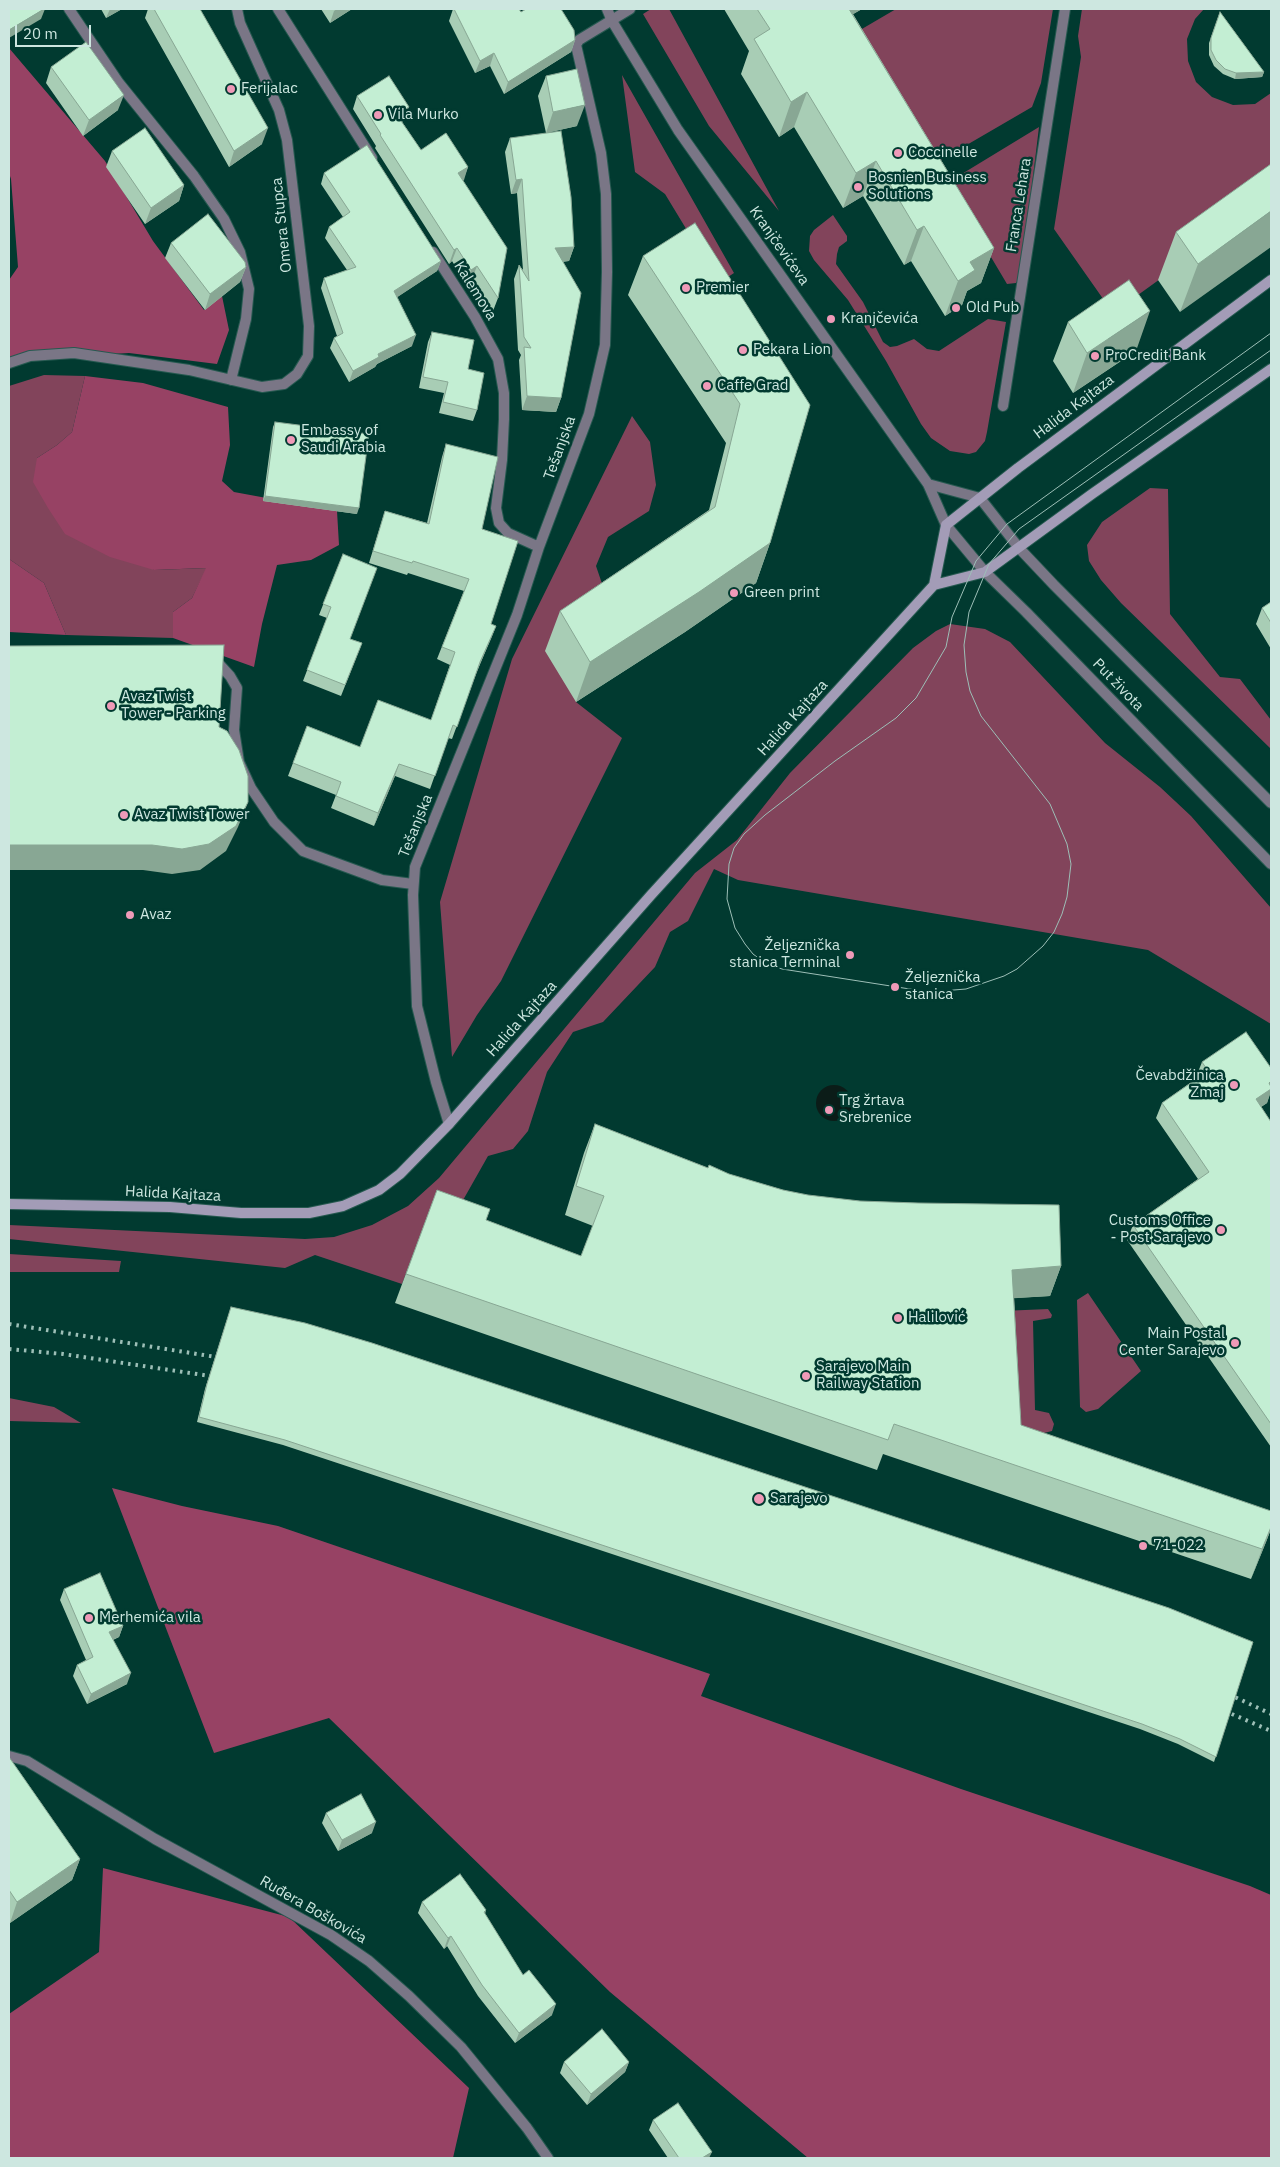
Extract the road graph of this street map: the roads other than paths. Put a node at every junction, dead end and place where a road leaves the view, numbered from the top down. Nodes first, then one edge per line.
1 (69, 9) edge
2 (237, 9) edge
3 (278, 9) edge
4 (607, 9) edge
5 (630, 9) edge
6 (1065, 9) edge
7 (612, 21) junction
8 (380, 170) edge
9 (428, 244) edge
10 (1271, 280) edge
11 (9, 363) edge
12 (1271, 369) edge
13 (231, 380) junction
14 (1003, 406) dead end
15 (928, 484) junction
16 (980, 498) junction
17 (946, 525) junction
18 (540, 547) junction
19 (1019, 548) junction
20 (985, 572) junction
21 (934, 585) junction
22 (205, 659) edge
23 (1271, 803) edge
24 (1271, 864) edge
25 (413, 884) junction
26 (449, 1124) junction
27 (9, 1204) edge
28 (9, 1756) edge
29 (548, 2158) edge

1 - 13 street
2 - 13 street, Omera Stupca
3 - 8 street
4 - 7 street, Kranjčevićeva
5 - 7 street
6 - 14 street, Franca Lehara
7 - 15 street, Kranjčevićeva
7 - 18 street, Tešanjska
9 - 18 street, Kalemova
10 - 16 main road, Halida Kajtaza
11 - 13 street, Omera Stupca
12 - 19 main road
15 - 16 street
15 - 17 street, Kranjčevićeva
16 - 17 main road, Halida Kajtaza
16 - 19 street, Put života
17 - 20 street, Put života
17 - 21 main road
18 - 25 street, Tešanjska
19 - 20 main road
19 - 23 street, Put života
20 - 21 main road
20 - 24 street, Put života
21 - 26 main road, Halida Kajtaza
22 - 25 street
25 - 26 street, Tešanjska
26 - 27 main road, Halida Kajtaza
28 - 29 street, Ruđera Boškovića

